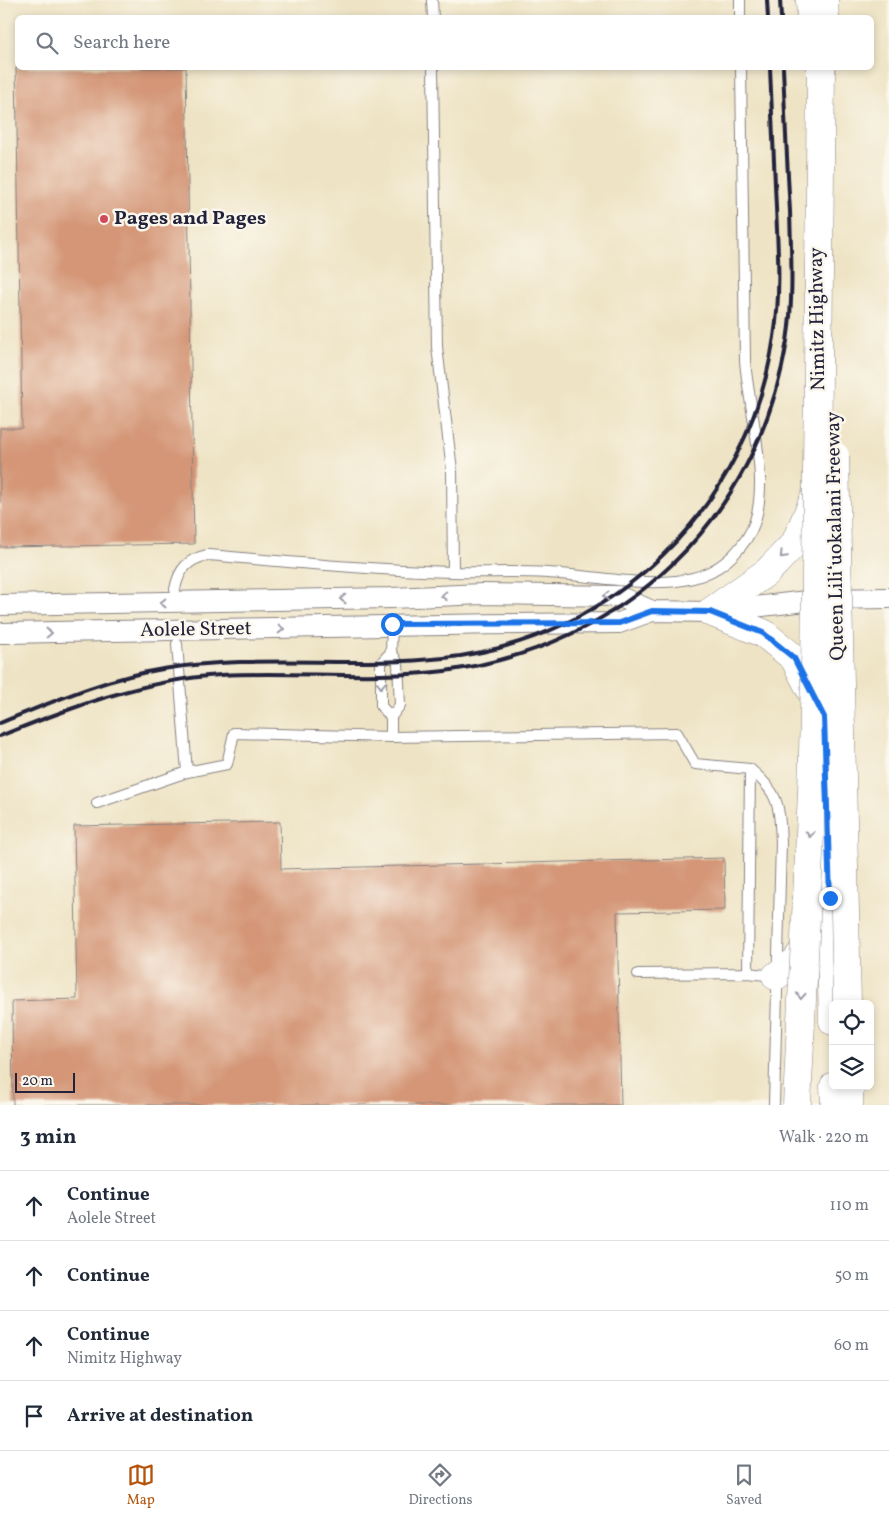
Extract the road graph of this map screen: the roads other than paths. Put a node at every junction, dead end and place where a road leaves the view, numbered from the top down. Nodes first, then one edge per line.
1 (432, 0) edge
2 (740, 0) edge
3 (810, 0) edge
4 (823, 0) edge
5 (433, 15) edge
6 (740, 15) edge
7 (810, 15) edge
8 (823, 15) edge
9 (434, 70) edge
10 (741, 70) edge
11 (812, 70) edge
12 (821, 70) edge
13 (826, 70) edge
14 (822, 482) junction
15 (453, 572) junction
16 (175, 589) dead end
17 (392, 598) junction
18 (889, 598) edge
19 (824, 599) junction
20 (0, 605) edge
21 (652, 611) junction
22 (710, 612) junction
23 (392, 624) junction
24 (0, 633) edge
25 (177, 644) dead end
26 (390, 652) junction
27 (391, 717) junction
28 (824, 717) junction
29 (392, 737) junction
30 (750, 769) junction
31 (187, 772) junction
32 (97, 803) dead end
33 (830, 898) junction
34 (638, 974) dead end
35 (748, 974) junction
36 (776, 976) junction
37 (833, 1000) edge
38 (847, 1000) edge
39 (834, 1090) edge
40 (849, 1090) edge
41 (774, 1105) edge
42 (797, 1105) edge
43 (834, 1105) edge
44 (849, 1105) edge

1 - 5 lane
2 - 6 lane
3 - 7 main road
4 - 8 main road
9 - 15 lane
10 - 15 lane
11 - 14 main road, Nimitz Highway
12 -> 42 main road, bridge
13 - 38 main road, Queen Liliʻuokalani Freeway, bridge
14 - 19 main road, Nimitz Highway
14 -> 22 main road
15 - 16 lane
17 -> 20 street, Aolele Street
21 -> 17 street, Aolele Street
17 - 23 street
18 - 19 street, Aolele Street
19 - 22 street, Aolele Street
19 - 28 main road, Nimitz Highway
21 - 22 street, Aolele Street
21 - 23 street, Aolele Street
22 - 28 main road
24 -> 23 street, Aolele Street
23 - 26 lane
25 - 31 lane
26 - 27 lane
26 -> 27 lane
27 - 29 lane
28 - 33 main road, Nimitz Highway
29 - 30 lane
29 - 31 lane
30 - 35 lane
30 - 36 lane
31 - 32 lane
33 - 36 main road
33 - 37 main road, Nimitz Highway
34 - 35 lane
35 - 36 lane
36 - 41 lane
39 - 43 main road
40 - 44 main road

